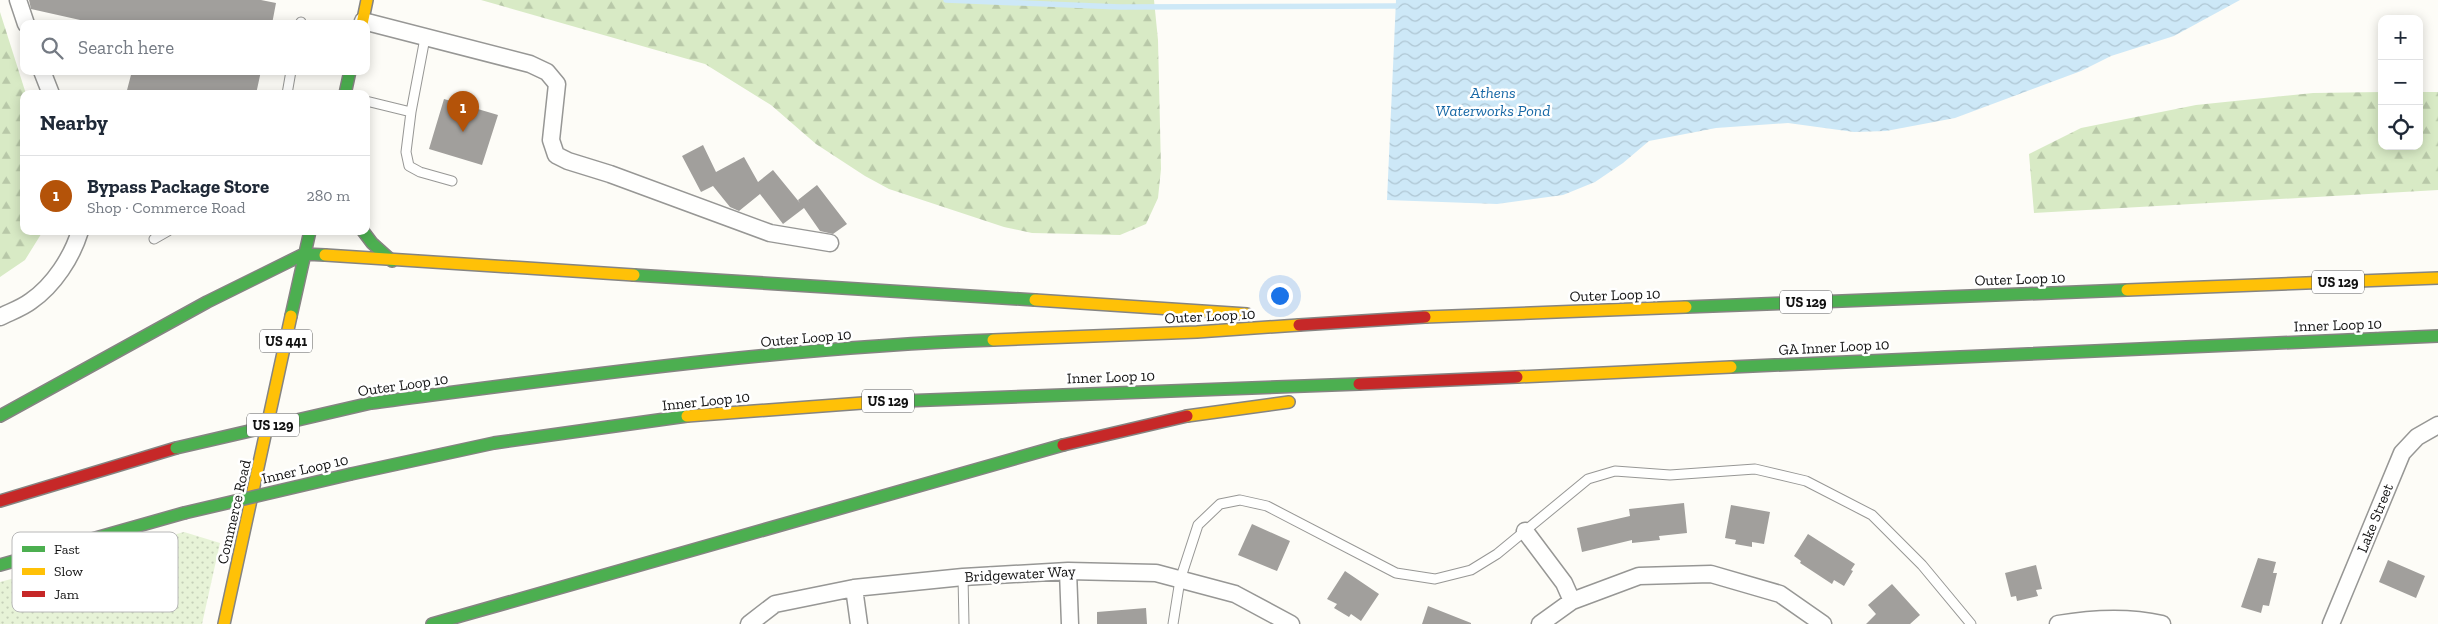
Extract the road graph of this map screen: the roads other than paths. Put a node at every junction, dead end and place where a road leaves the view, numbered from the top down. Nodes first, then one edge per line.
1 (18, 0) edge
2 (367, 0) edge
3 (25, 20) edge
4 (362, 20) edge
5 (370, 24) edge
6 (425, 38) junction
7 (44, 75) edge
8 (290, 75) edge
9 (349, 75) edge
10 (49, 90) edge
11 (287, 90) edge
12 (346, 90) edge
13 (370, 102) edge
14 (411, 112) junction
15 (452, 181) dead end
16 (79, 235) edge
17 (161, 235) edge
18 (309, 235) edge
19 (366, 235) edge
20 (154, 239) dead end
21 (830, 243) dead end
22 (304, 254) junction
23 (392, 261) junction
24 (2438, 278) edge
25 (0, 317) edge
26 (1374, 319) junction
27 (2438, 336) edge
28 (2239, 343) joint
29 (1431, 381) junction
30 (1323, 397) dead end
31 (1303, 400) dead end
32 (0, 416) edge
33 (2437, 425) edge
34 (0, 501) edge
35 (1525, 531) junction
36 (119, 532) edge
37 (1068, 571) junction
38 (962, 576) junction
39 (1180, 580) junction
40 (854, 588) junction
41 (1572, 600) junction
42 (224, 624) edge
43 (432, 624) edge
44 (749, 624) edge
45 (859, 624) edge
46 (964, 624) edge
47 (1070, 624) edge
48 (1173, 624) edge
49 (1291, 624) edge
50 (1540, 624) edge
51 (1823, 624) edge
52 (1971, 624) edge
53 (2058, 624) edge
54 (2162, 624) edge
55 (2331, 624) edge

1 - 3 street
2 - 4 highway
5 - 6 street
6 - 14 lane
6 - 21 street
7 - 10 street
8 - 11 lane
9 - 12 highway
13 - 14 lane
14 - 15 lane
16 - 25 street
17 - 20 lane
18 - 22 highway, Commerce Road / US 441
19 - 23 highway
22 - 23 highway
22 - 32 highway
22 - 42 highway, Commerce Road / US 441
23 - 26 highway
24 - 26 highway, Outer Loop 10 / US 129
26 - 34 highway, Outer Loop 10 / US 129, bridge
27 - 28 highway, Inner Loop 10 / US 129
28 - 29 highway, GA Inner Loop 10 / US 129
29 - 30 highway
29 - 36 highway, Inner Loop 10 / US 129, bridge
31 - 43 highway
33 - 55 street, Lake Street
35 - 39 lane
35 - 41 street
35 - 52 lane
37 - 38 street, Bridgewater Way
37 - 39 street, Bridgewater Way
37 - 47 street
38 - 40 street, Bridgewater Way
38 - 46 lane
39 - 48 lane
39 - 49 street, Bridgewater Way
40 - 44 street, Bridgewater Way
40 - 45 street
41 - 50 street
41 - 51 street
53 - 54 street

